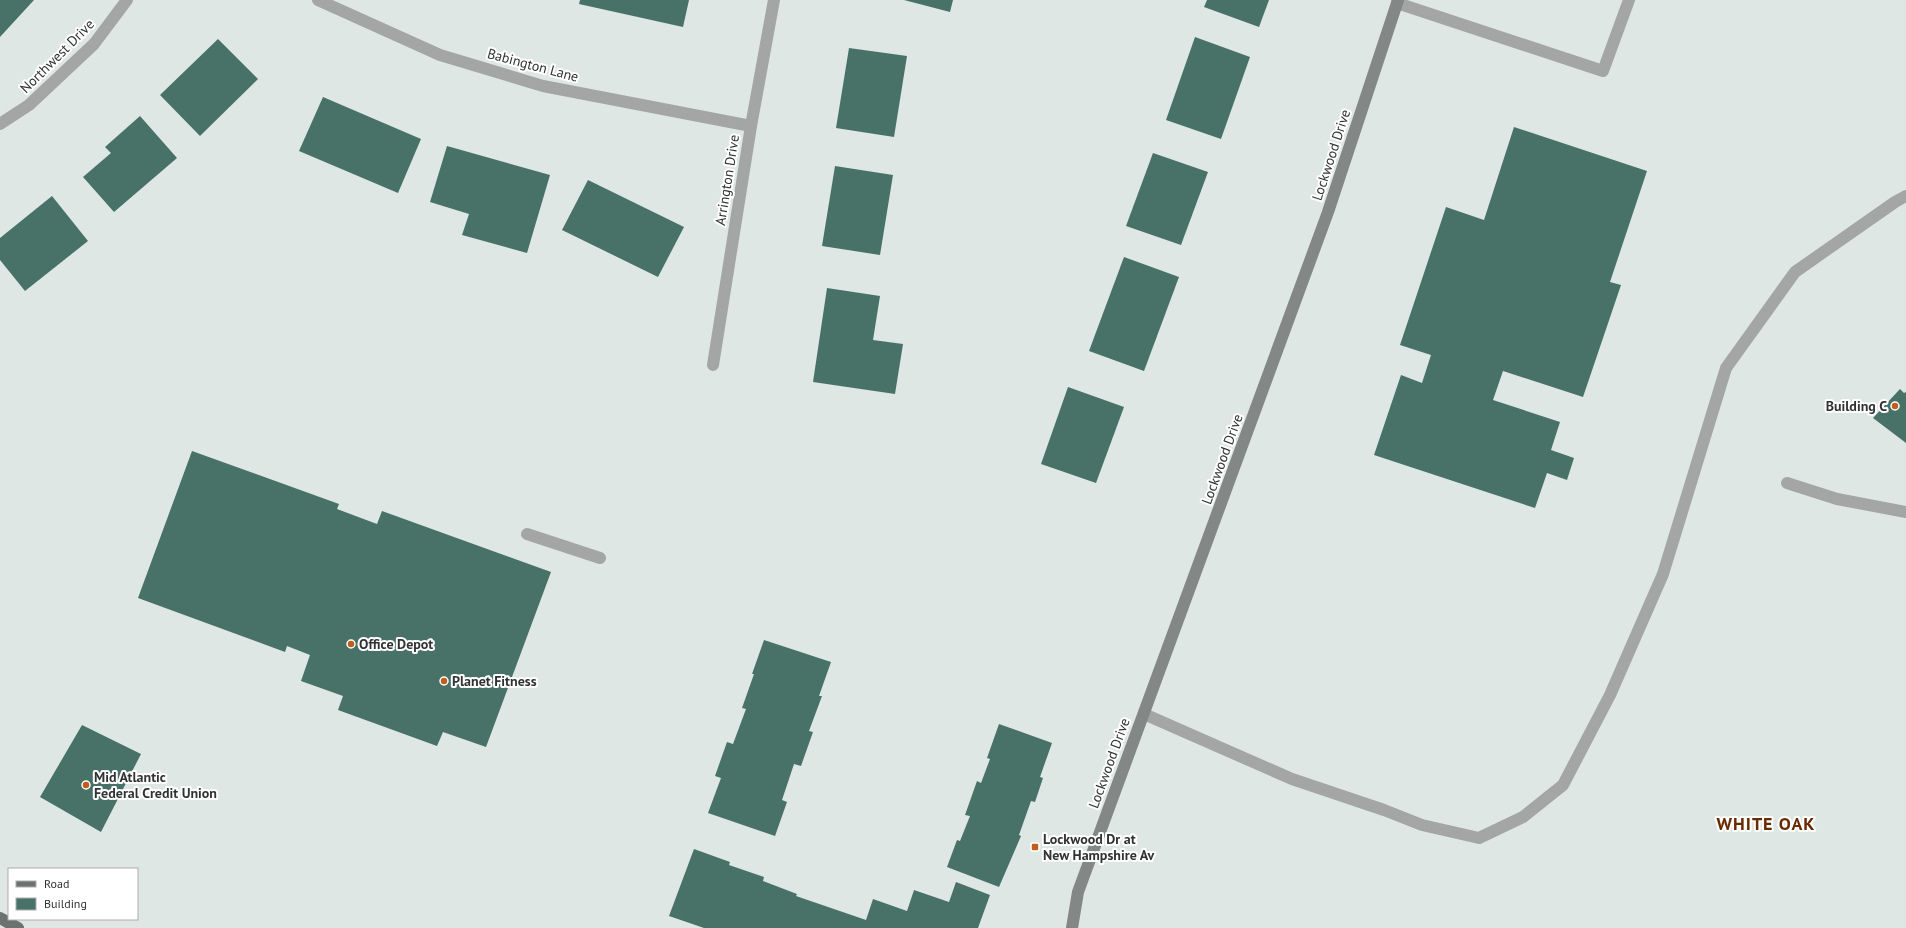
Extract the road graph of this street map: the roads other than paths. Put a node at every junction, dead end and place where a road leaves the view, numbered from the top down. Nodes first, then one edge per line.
1 (127, 0) edge
2 (318, 0) edge
3 (774, 0) edge
4 (1629, 0) edge
5 (1398, 2) edge
6 (0, 124) edge
7 (751, 126) junction
8 (1906, 196) edge
9 (713, 365) dead end
10 (1788, 483) dead end
11 (1906, 512) edge
12 (527, 534) dead end
13 (600, 558) dead end
14 (1144, 714) junction
15 (0, 918) edge
16 (18, 928) edge
17 (1072, 928) edge

1 - 6 street, Northwest Drive
2 - 7 street, Babington Lane
3 - 7 street, Arrington Drive
4 - 5 street
5 - 14 street, Lockwood Drive
7 - 9 street, Arrington Drive
8 - 14 street
10 - 11 street
12 - 13 street
14 - 17 street, Lockwood Drive
15 - 16 main road

